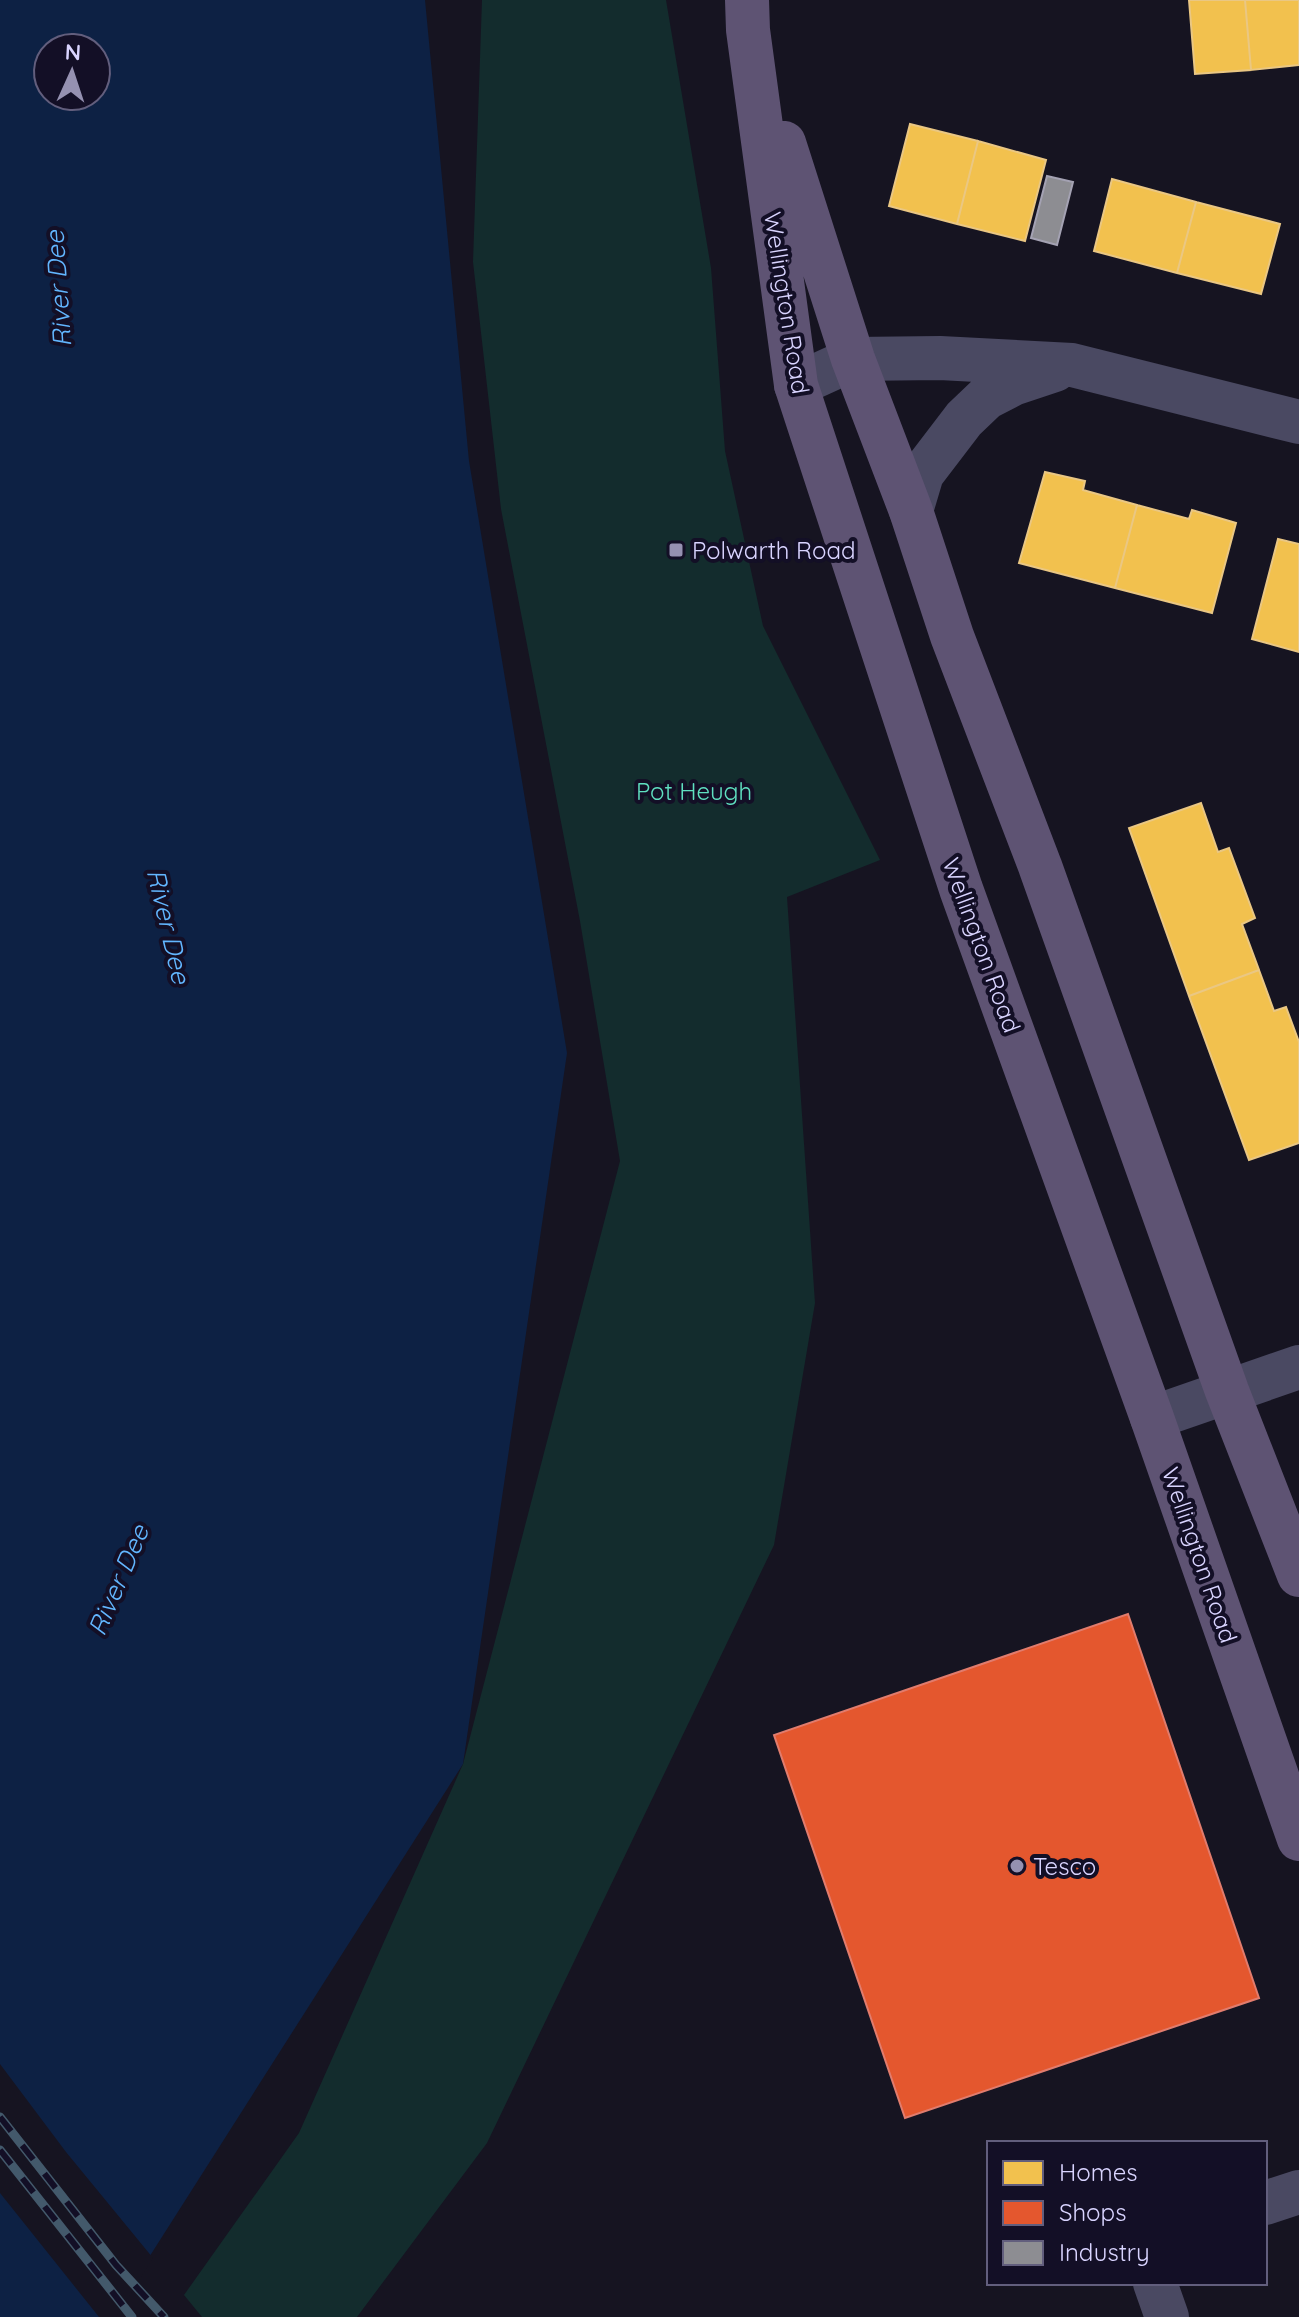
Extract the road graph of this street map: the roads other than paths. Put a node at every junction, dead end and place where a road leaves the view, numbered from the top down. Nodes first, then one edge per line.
1 (747, 15) edge
2 (853, 359) junction
3 (1072, 365) junction
4 (796, 385) junction
5 (1299, 422) edge
6 (911, 511) junction
7 (1299, 1367) edge
8 (1227, 1391) junction
9 (1152, 1418) junction
10 (1299, 1575) edge
11 (1299, 1839) edge
12 (1299, 2192) edge
13 (1267, 2202) edge
14 (1156, 2285) edge
15 (1167, 2317) edge

1 - 2 main road, Wellington Road
1 - 4 main road, Wellington Road
2 - 3 street
2 - 4 street
2 - 6 main road, Wellington Road
3 - 5 street
3 - 6 street
4 - 9 main road, Wellington Road
6 - 8 main road, Wellington Road
7 - 8 street
8 - 9 street
8 - 10 main road, Wellington Road
9 - 11 main road, Wellington Road
12 - 13 street
14 - 15 street

